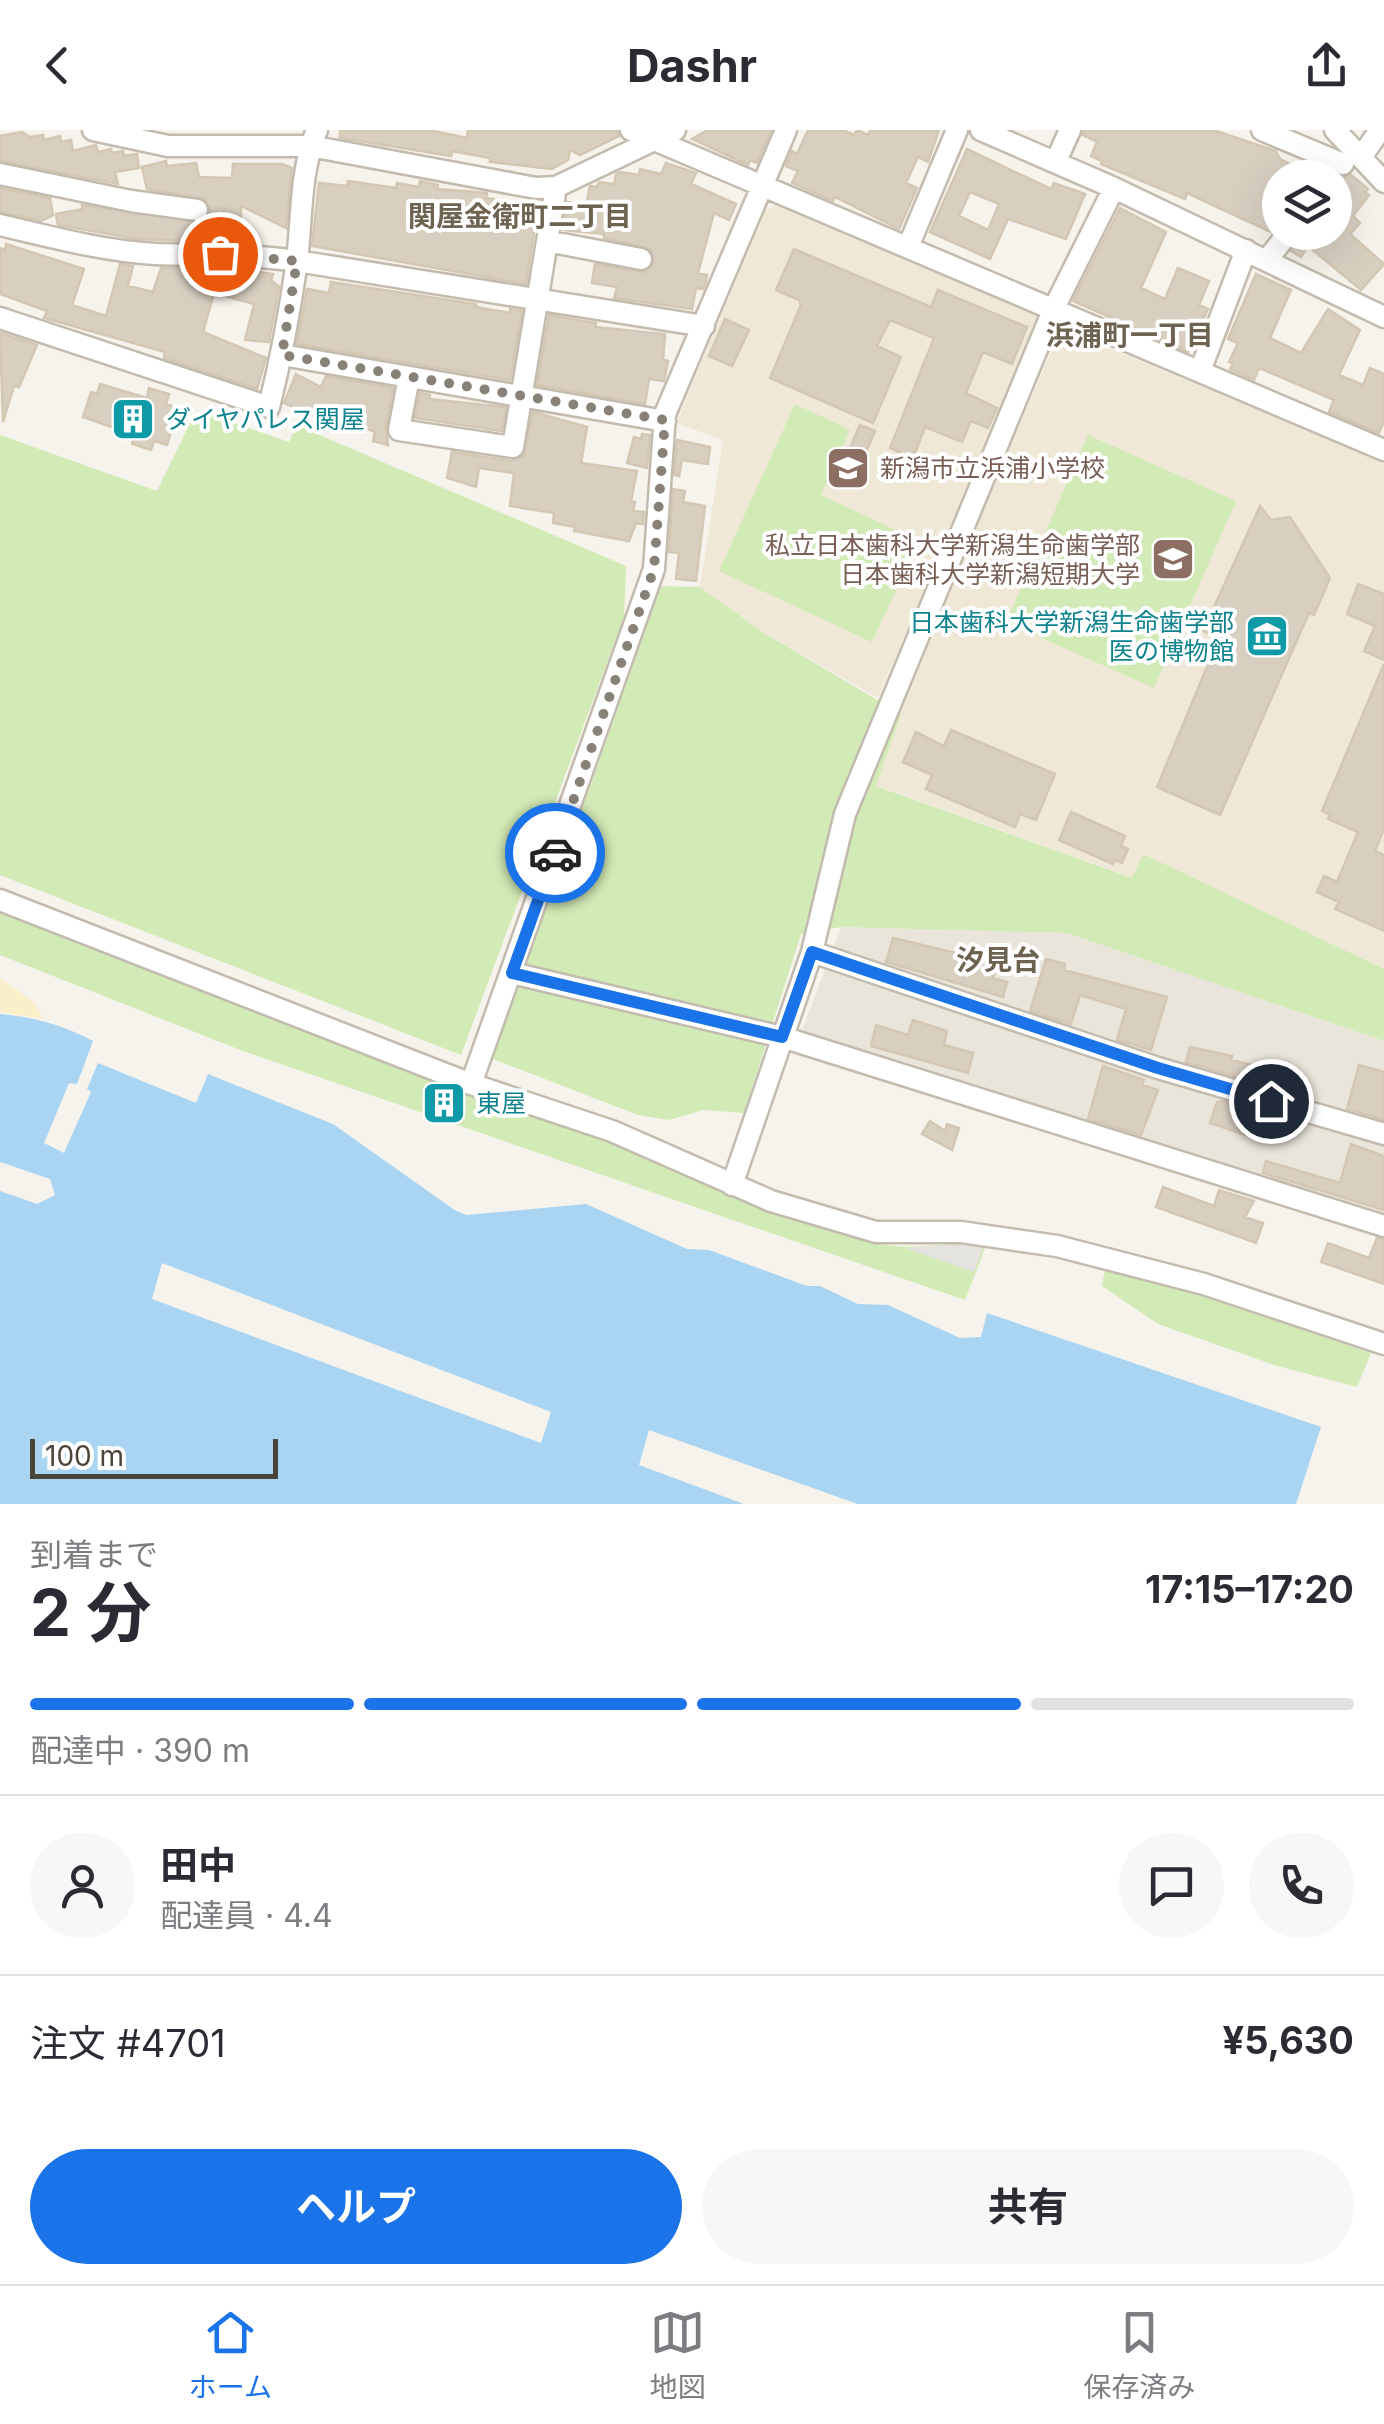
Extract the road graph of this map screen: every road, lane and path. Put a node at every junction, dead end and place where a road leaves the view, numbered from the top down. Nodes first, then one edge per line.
1 (92, 130) edge
2 (631, 130) edge
3 (674, 130) edge
4 (786, 130) edge
5 (958, 130) edge
6 (980, 130) edge
7 (1070, 130) edge
8 (1262, 130) edge
9 (1335, 130) edge
10 (1380, 130) edge
11 (171, 138) edge
12 (314, 138) edge
13 (653, 140) junction
14 (1344, 160) edge
15 (1348, 160) edge
16 (1351, 160) edge
17 (1056, 162) junction
18 (1352, 163) edge
19 (0, 174) edge
20 (1384, 182) edge
21 (556, 186) junction
22 (762, 186) junction
23 (1114, 188) junction
24 (197, 210) dead end
25 (0, 225) edge
26 (547, 242) junction
27 (908, 247) junction
28 (1246, 250) junction
29 (1275, 250) edge
30 (641, 259) dead end
31 (1267, 260) junction
32 (297, 261) junction
33 (540, 298) junction
34 (1054, 308) junction
35 (1384, 317) edge
36 (0, 318) edge
37 (704, 326) junction
38 (282, 355) junction
39 (1200, 371) junction
40 (409, 376) junction
41 (523, 396) junction
42 (665, 420) junction
43 (1384, 450) edge
44 (0, 900) edge
45 (812, 952) junction
46 (512, 973) junction
47 (782, 1037) junction
48 (472, 1084) junction
49 (1384, 1134) edge
50 (732, 1185) junction
51 (1384, 1226) edge
52 (1384, 1344) edge

1 - 11 street
2 - 13 street
3 - 13 street
4 - 22 street
5 - 27 street
6 - 17 street
7 - 17 street
8 - 14 street
9 - 15 street
10 - 16 street
11 - 12 street
12 - 21 street
12 - 32 street
13 - 21 street
13 - 22 street
17 - 23 street
18 - 20 street
19 - 24 street
21 - 26 street
22 - 27 street
22 - 37 street
23 - 28 street
23 - 34 street
25 - 32 street
26 - 30 street
26 - 33 street
27 - 34 street
28 - 31 street
28 - 39 street
29 - 31 street
31 - 35 street
32 - 33 street
32 - 38 street
33 - 37 street
33 - 41 street
34 - 39 street
34 - 45 street
36 - 38 street
37 - 42 street
38 - 40 street
39 - 43 street
40 - 41 street
40 - 41 street
41 - 42 street
42 - 46 street
44 - 48 street
45 - 47 street
45 - 49 street
46 - 47 street
46 - 48 street
47 - 50 street
47 - 51 street
48 - 50 street
50 - 52 street

